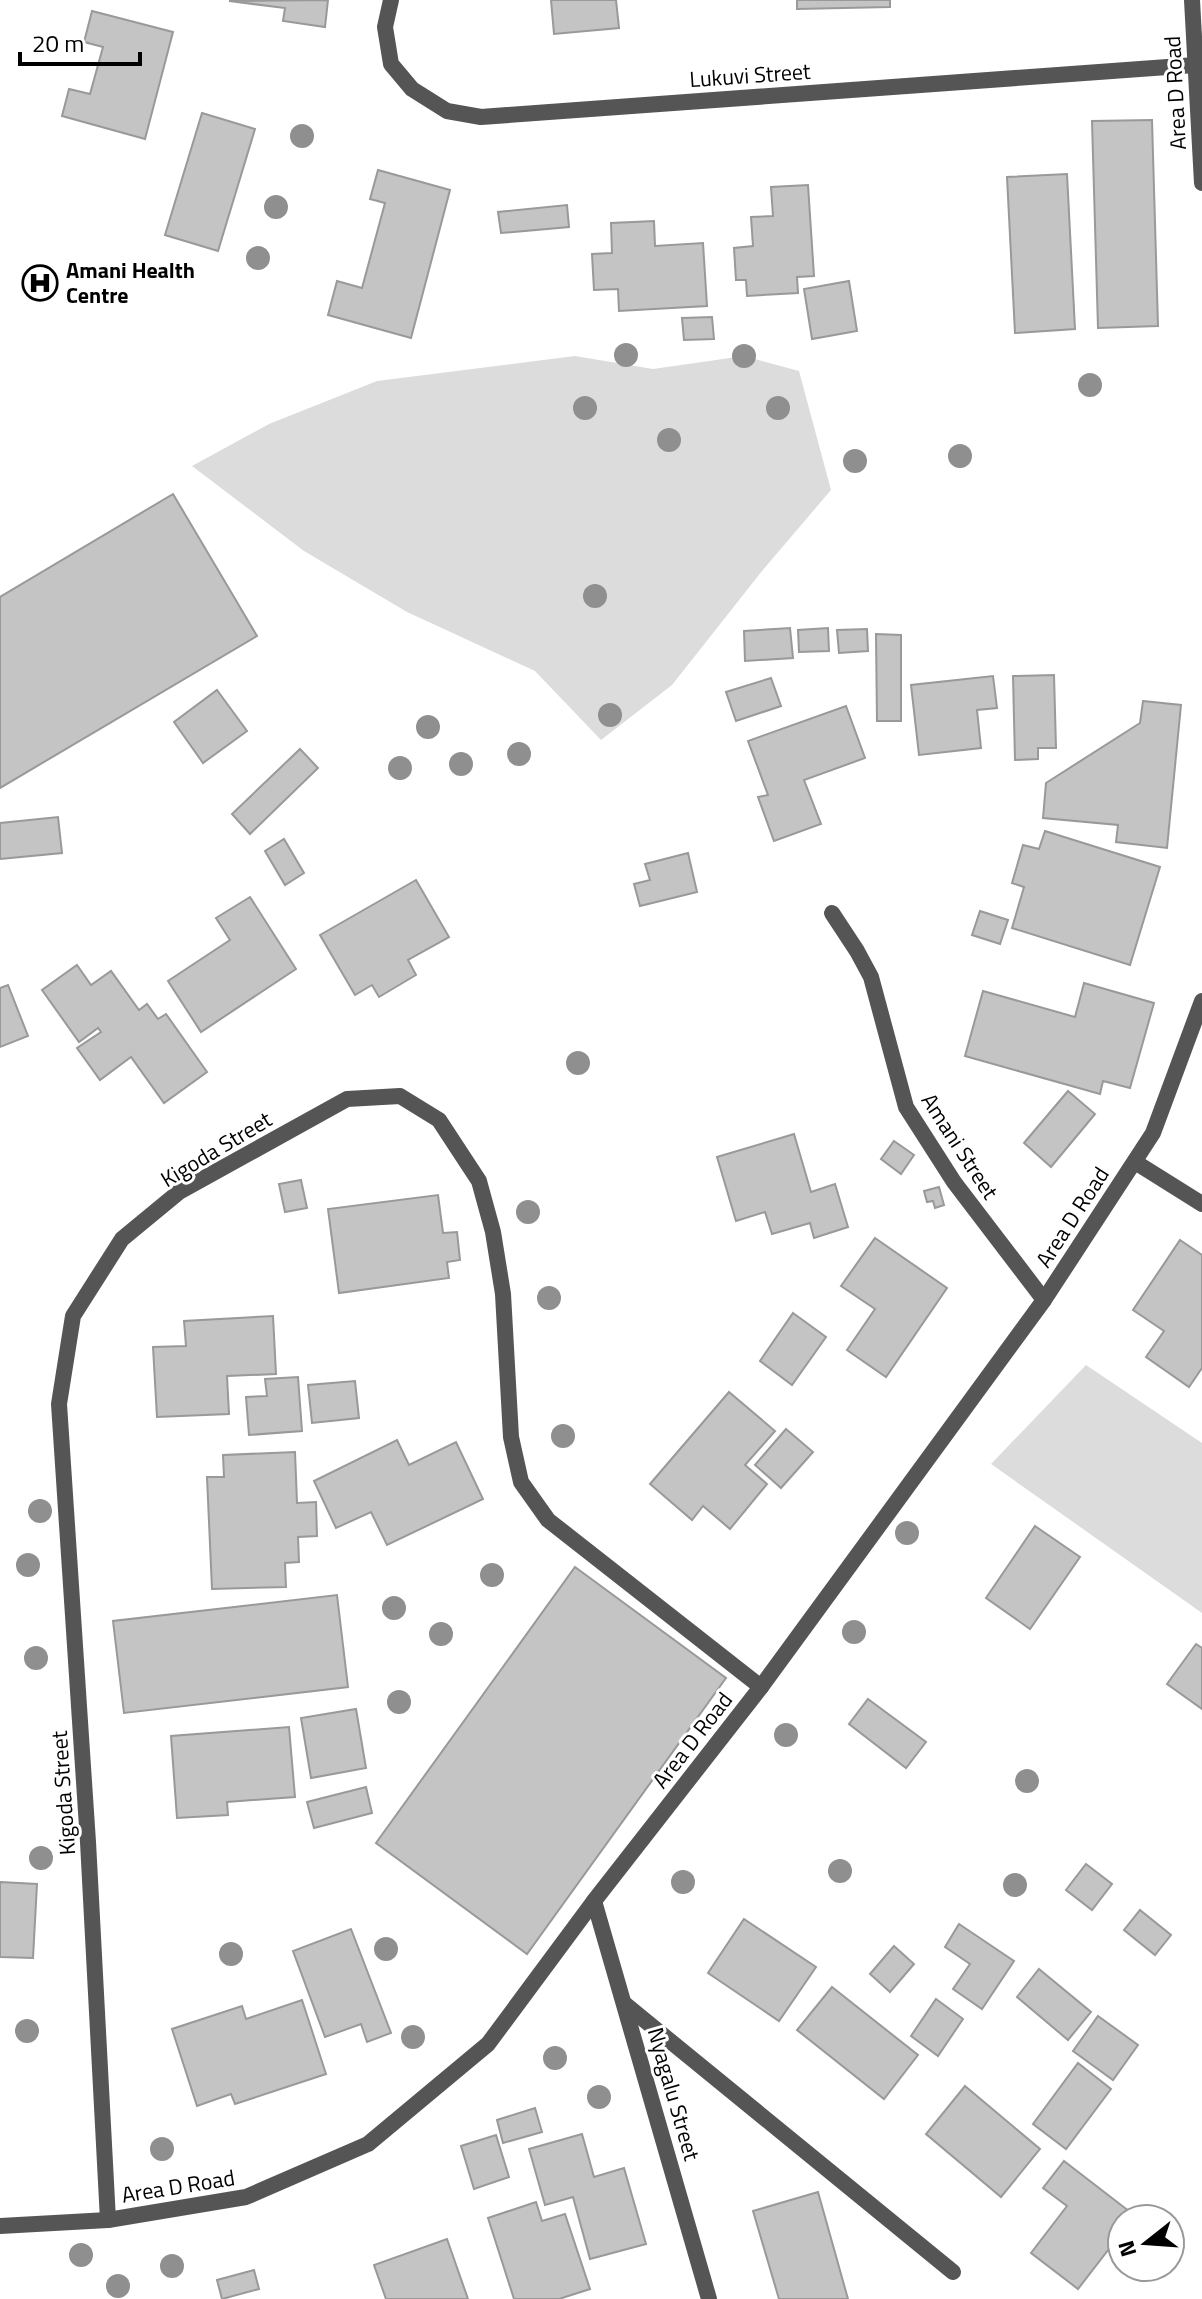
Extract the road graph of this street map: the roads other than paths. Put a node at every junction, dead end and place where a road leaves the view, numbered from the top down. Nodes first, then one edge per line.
1 (391, 0) edge
2 (1192, 0) edge
3 (1195, 65) junction
4 (1202, 183) edge
5 (832, 913) dead end
6 (1202, 1001) edge
7 (1135, 1162) junction
8 (1202, 1204) edge
9 (1044, 1300) junction
10 (761, 1687) junction
11 (594, 1901) junction
12 (626, 2005) junction
13 (108, 2220) junction
14 (0, 2226) edge
15 (953, 2272) dead end
16 (709, 2299) edge

1 - 3 street, Lukuvi Street
2 - 3 street, Area D Road
3 - 4 street, Area D Road
5 - 9 street, Amani Street
6 - 7 street, Area D Road
7 - 8 street
7 - 9 street, Area D Road
9 - 10 street, Area D Road
10 - 11 street, Area D Road
10 - 13 street, Kigoda Street
11 - 12 street, Nyagalu Street
11 - 13 street, Area D Road
12 - 15 street
12 - 16 street, Nyagalu Street
13 - 14 street, Area D Road

